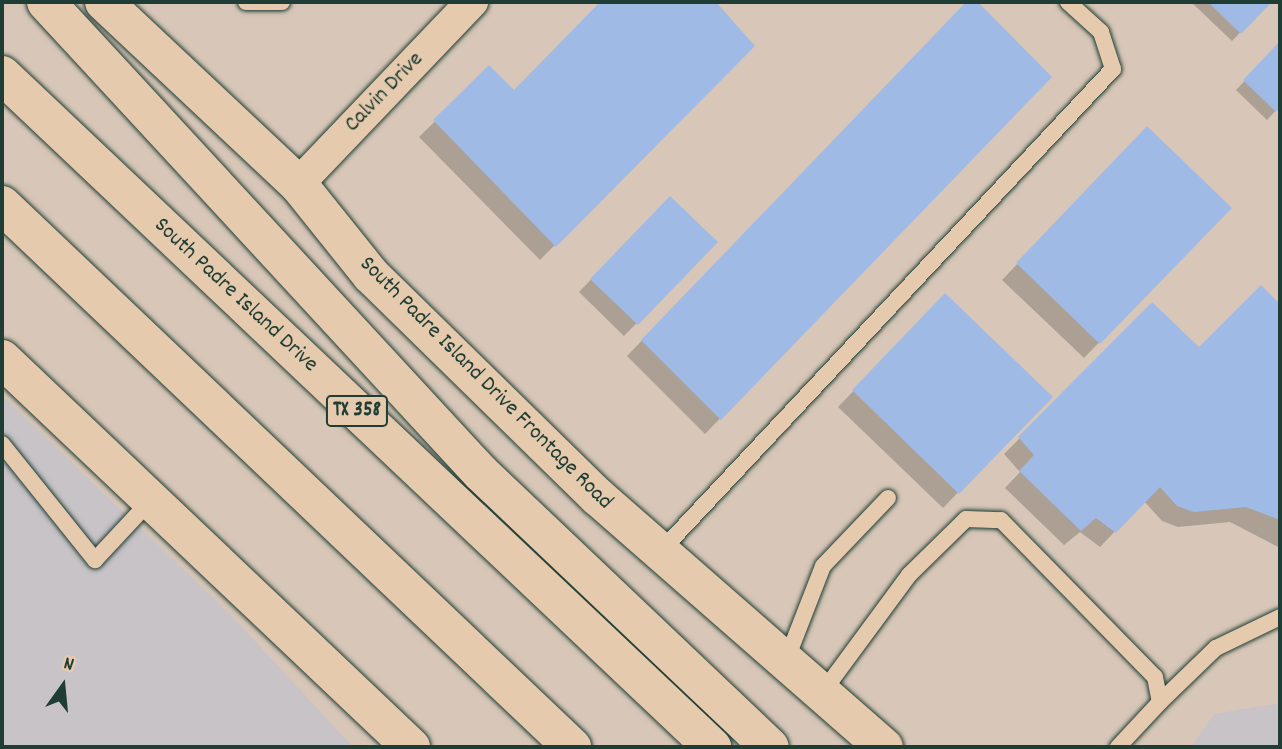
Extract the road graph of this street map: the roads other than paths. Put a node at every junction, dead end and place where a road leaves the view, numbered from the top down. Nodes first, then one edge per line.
1 (46, 2) edge
2 (104, 2) edge
3 (246, 2) edge
4 (282, 2) edge
5 (472, 2) edge
6 (1068, 2) edge
7 (2, 75) edge
8 (298, 184) junction
9 (2, 205) edge
10 (2, 359) edge
11 (2, 444) edge
12 (888, 498) dead end
13 (150, 501) junction
14 (660, 552) junction
15 (1280, 617) edge
16 (786, 661) junction
17 (822, 693) junction
18 (1160, 702) junction
19 (411, 747) edge
20 (572, 747) edge
21 (712, 747) edge
22 (770, 747) edge
23 (884, 747) edge
24 (1118, 747) edge

1 - 22 main road
2 - 8 main road, South Padre Island Drive Frontage Road
3 - 4 lane
5 - 8 street, Calvin Drive
6 - 14 lane
7 - 21 main road, South Padre Island Drive / TX 358
8 - 14 main road, South Padre Island Drive Frontage Road
9 - 20 main road
10 - 13 main road
11 - 13 lane
12 - 16 lane
13 - 19 main road
14 - 16 main road, South Padre Island Drive Frontage Road
15 - 18 lane
16 - 17 main road, South Padre Island Drive Frontage Road
17 - 18 lane
17 - 23 main road, South Padre Island Drive Frontage Road
18 - 24 lane

